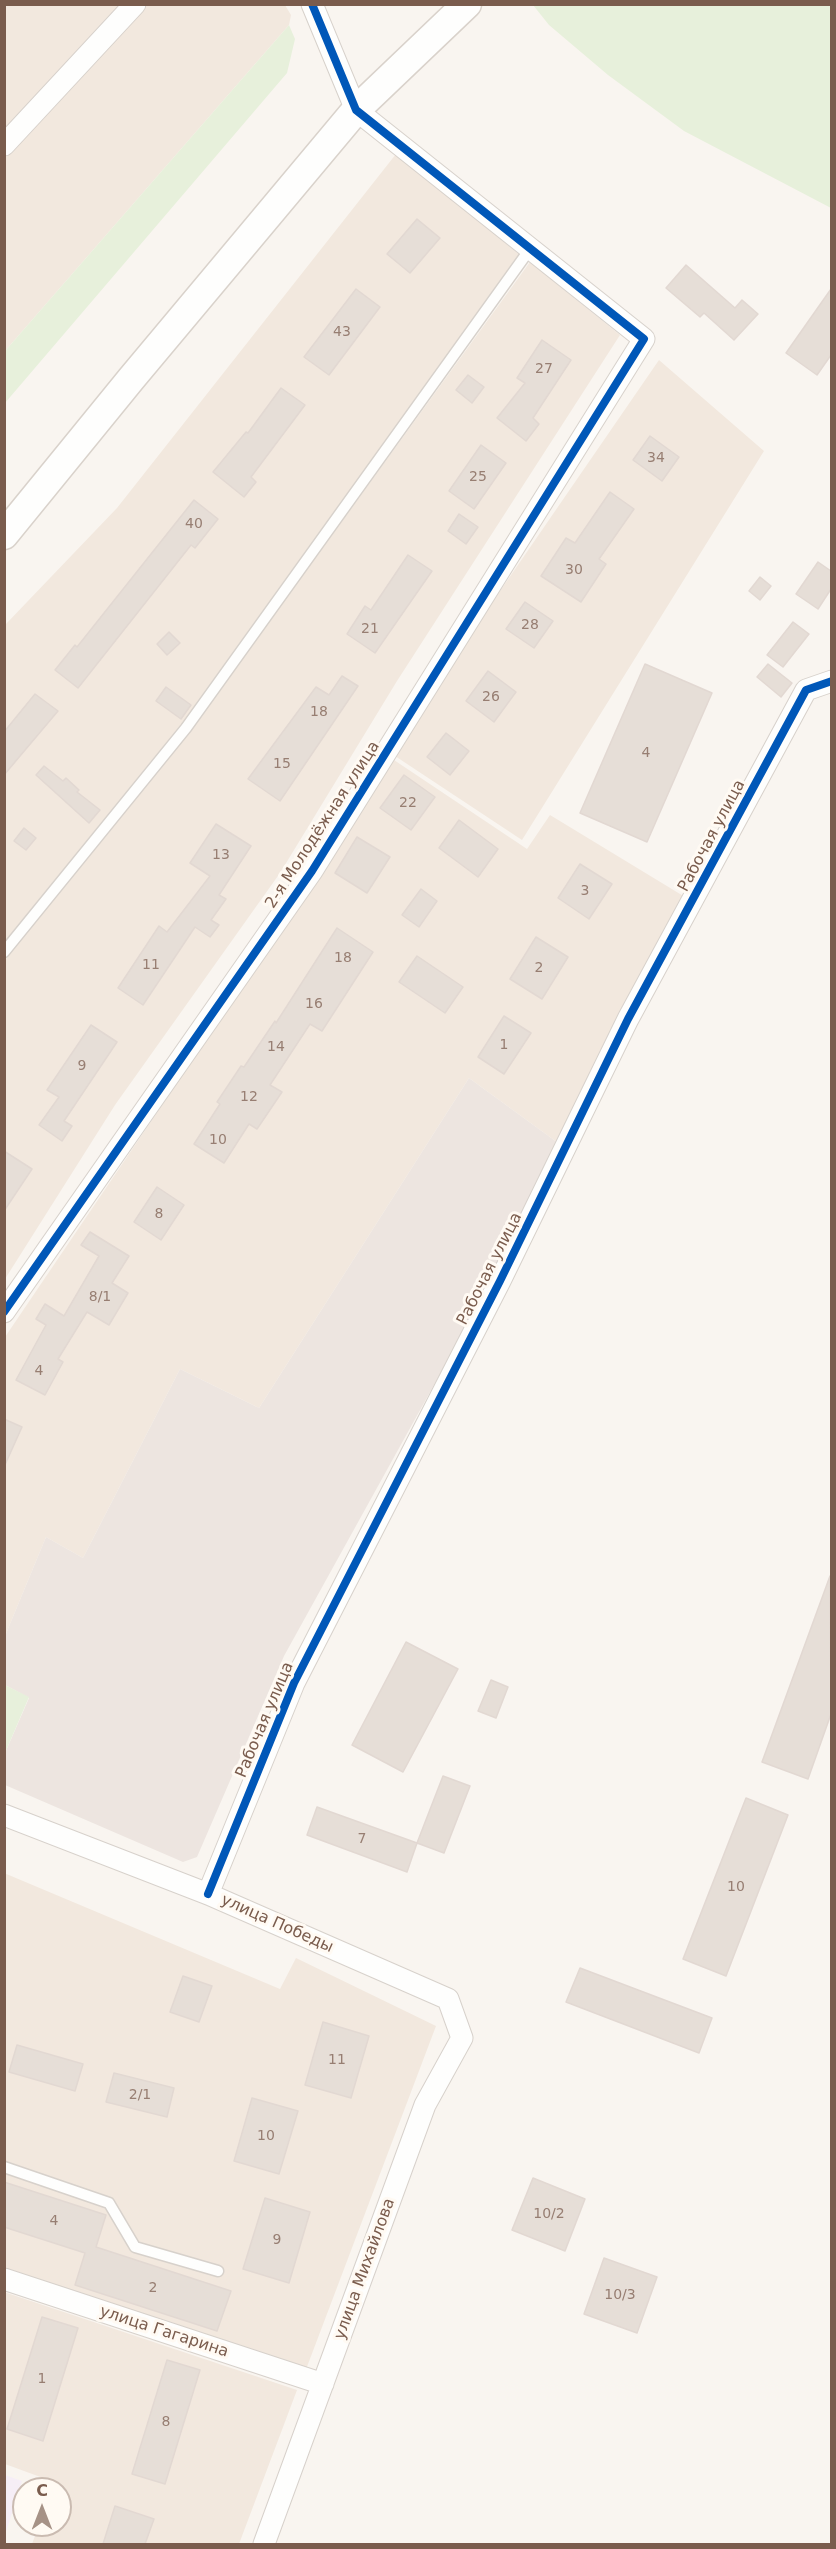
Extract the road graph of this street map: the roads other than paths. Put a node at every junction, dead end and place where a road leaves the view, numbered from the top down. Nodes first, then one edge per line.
1 (135, 4) edge
2 (312, 4) edge
3 (467, 4) edge
4 (356, 110) junction
5 (4, 145) edge
6 (530, 249) junction
7 (4, 535) edge
8 (831, 681) edge
9 (4, 952) edge
10 (4, 1312) edge
11 (4, 1815) edge
12 (208, 1894) junction
13 (448, 2000) joint
14 (4, 2167) edge
15 (218, 2271) dead end
16 (4, 2279) edge
17 (322, 2384) junction
18 (264, 2544) edge

1 - 5 street
2 - 4 street
3 - 4 main road
4 - 6 street
4 - 7 main road
6 - 9 lane
6 - 10 street, 2-я Молодёжная улица
8 - 12 street, Рабочая улица
11 - 12 street, улица Победы
12 - 13 street, улица Победы
13 - 17 street, улица Михайлова
14 - 15 lane
16 - 17 street, улица Гагарина
17 - 18 street, улица Михайлова

